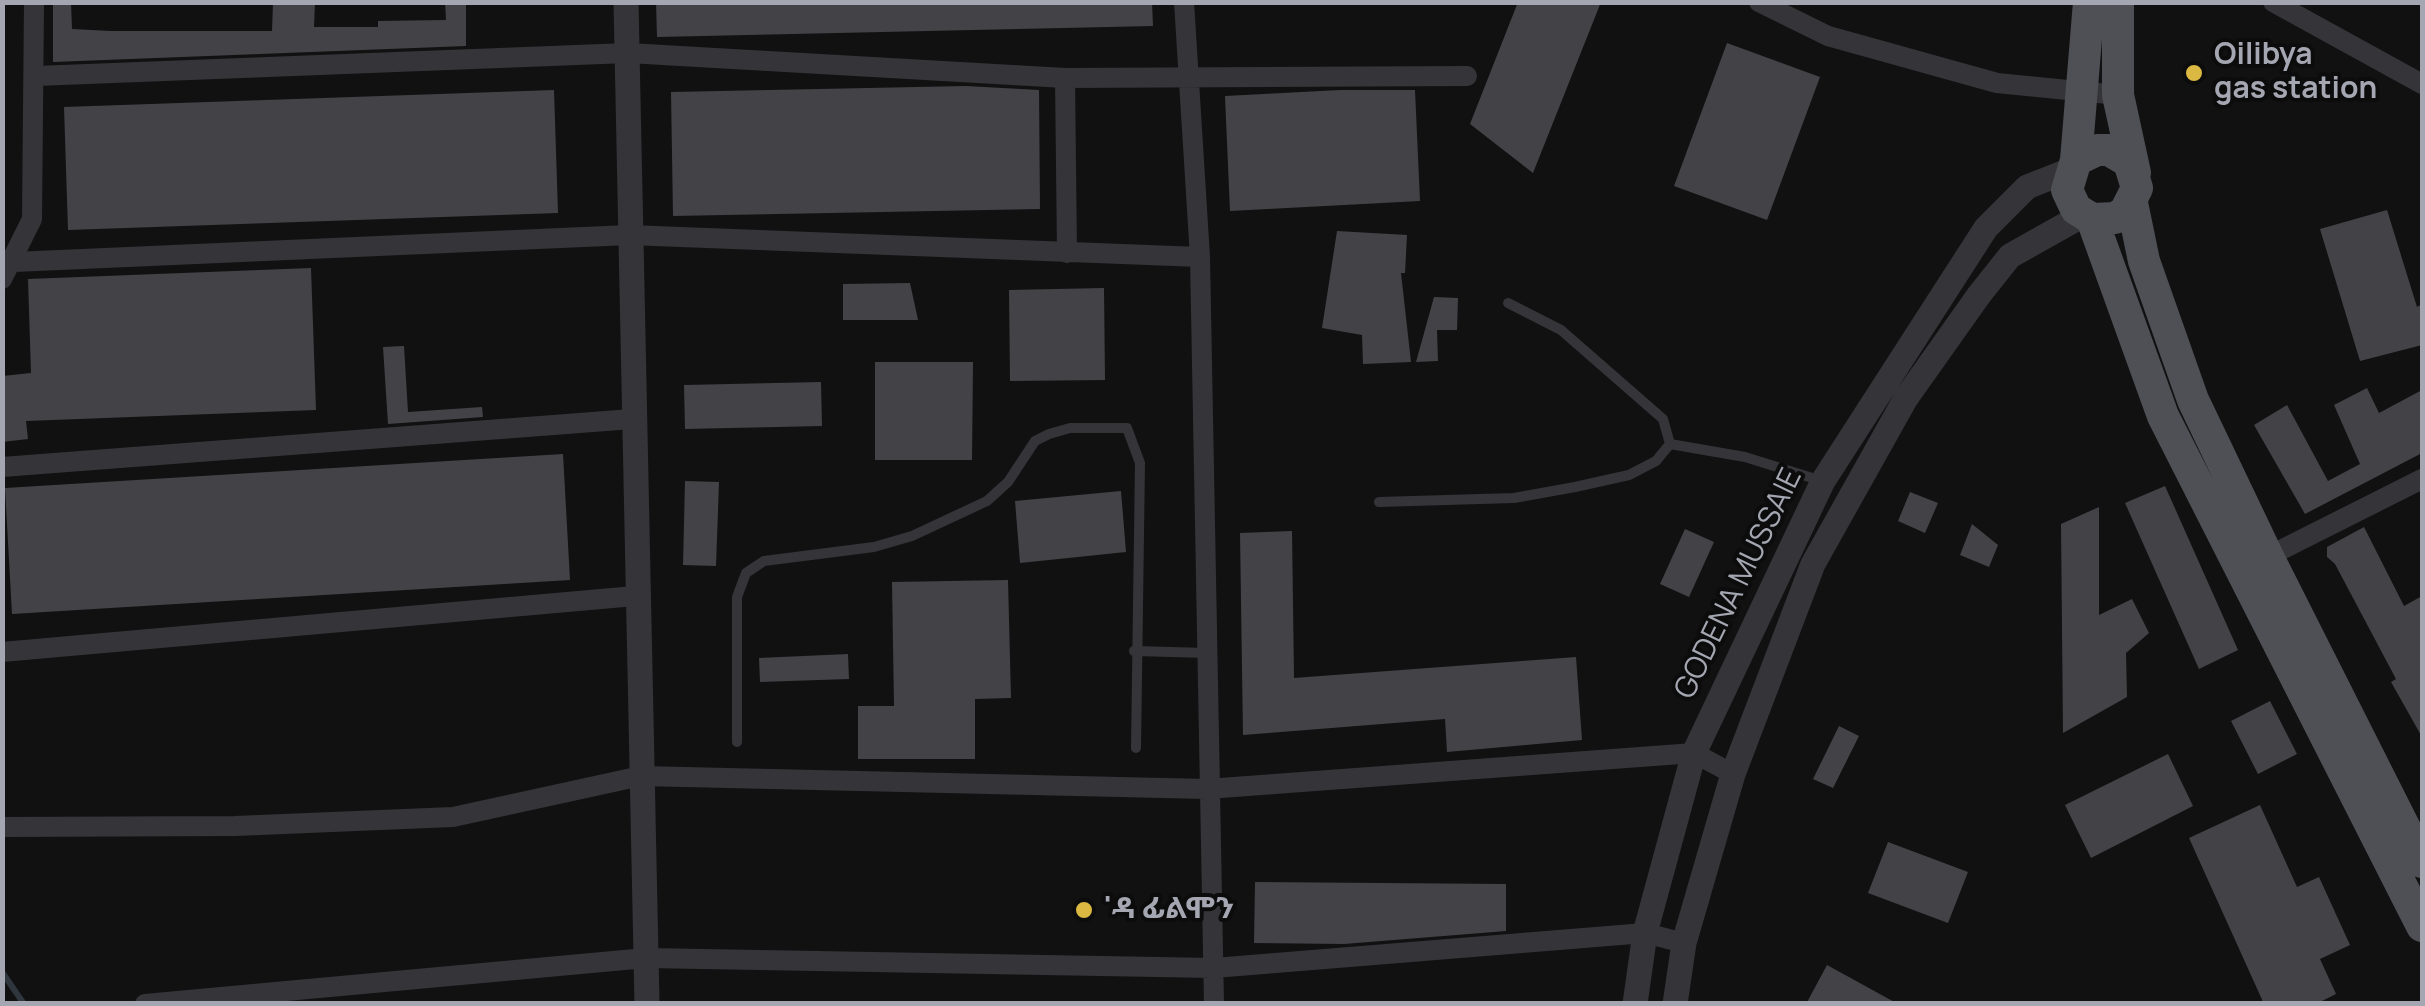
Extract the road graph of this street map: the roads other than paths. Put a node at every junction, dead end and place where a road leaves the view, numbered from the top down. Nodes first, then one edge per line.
1 (34, 2) edge
2 (626, 2) edge
3 (1184, 2) edge
4 (1759, 2) edge
5 (2089, 2) edge
6 (2118, 2) edge
7 (2273, 2) edge
8 (628, 53) junction
9 (36, 76) junction
10 (1188, 76) junction
11 (1467, 76) dead end
12 (1065, 78) junction
13 (2422, 84) edge
14 (2081, 94) junction
15 (2118, 94) junction
16 (2073, 165) junction
17 (2134, 188) junction
18 (2088, 217) junction
19 (629, 235) junction
20 (1067, 253) junction
21 (1200, 258) junction
22 (8, 271) edge
23 (1508, 303) dead end
24 (1896, 391) junction
25 (2194, 400) junction
26 (2163, 416) junction
27 (632, 418) junction
28 (1670, 444) junction
29 (2, 467) edge
30 (2422, 479) edge
31 (1823, 481) junction
32 (1379, 502) dead end
33 (2254, 563) junction
34 (635, 596) junction
35 (1134, 651) junction
36 (2, 652) edge
37 (1209, 654) junction
38 (737, 742) dead end
39 (1136, 748) dead end
40 (1694, 753) junction
41 (1732, 774) junction
42 (641, 776) junction
43 (1207, 790) junction
44 (2382, 814) junction
45 (2, 826) edge
46 (2422, 862) edge
47 (2422, 926) edge
48 (1646, 933) junction
49 (1684, 943) junction
50 (646, 958) junction
51 (1214, 968) junction
52 (145, 1004) edge
53 (646, 1004) edge
54 (1214, 1004) edge
55 (1635, 1004) edge
56 (1675, 1004) edge

1 - 9 street
2 - 8 street
3 - 10 street
4 - 14 street
5 - 14 main road
6 - 15 main road
7 - 13 street
8 - 9 street
8 - 12 street
8 - 19 street
9 - 22 street
10 - 11 street
10 - 12 street
10 - 21 street
12 - 20 street
14 - 15 street
14 - 16 main road
15 - 17 main road
16 - 17 main road
16 - 18 main road
16 - 24 street, GODENA MUSSAIE
17 - 18 main road
17 - 25 main road
18 - 24 street, GODENA MUSSAIE
18 - 26 main road
19 - 20 street
19 - 22 street
19 - 27 street
20 - 21 street
21 - 37 street
23 - 28 lane
24 - 31 street, GODENA MUSSAIE
24 - 41 street, GODENA MUSSAIE
25 - 26 main road
25 - 33 main road
26 - 33 main road
27 - 29 street
27 - 34 street
28 - 31 lane
28 - 32 lane
30 - 33 street
31 - 40 street, GODENA MUSSAIE
33 - 44 main road
34 - 36 street
34 - 42 street
35 - 37 lane
35 - 38 lane
35 - 39 lane
37 - 43 street
40 - 41 street
40 - 43 street
40 - 48 street, GODENA MUSSAIE
41 - 49 street, GODENA MUSSAIE
42 - 43 street
42 - 45 street
42 - 50 street
43 - 51 street
44 - 46 main road
44 - 47 main road
48 - 49 street
48 - 51 street
48 - 55 street, GODENA MUSSAIE
49 - 56 street, GODENA MUSSAIE
50 - 51 street
50 - 52 street
50 - 53 street
51 - 54 street

